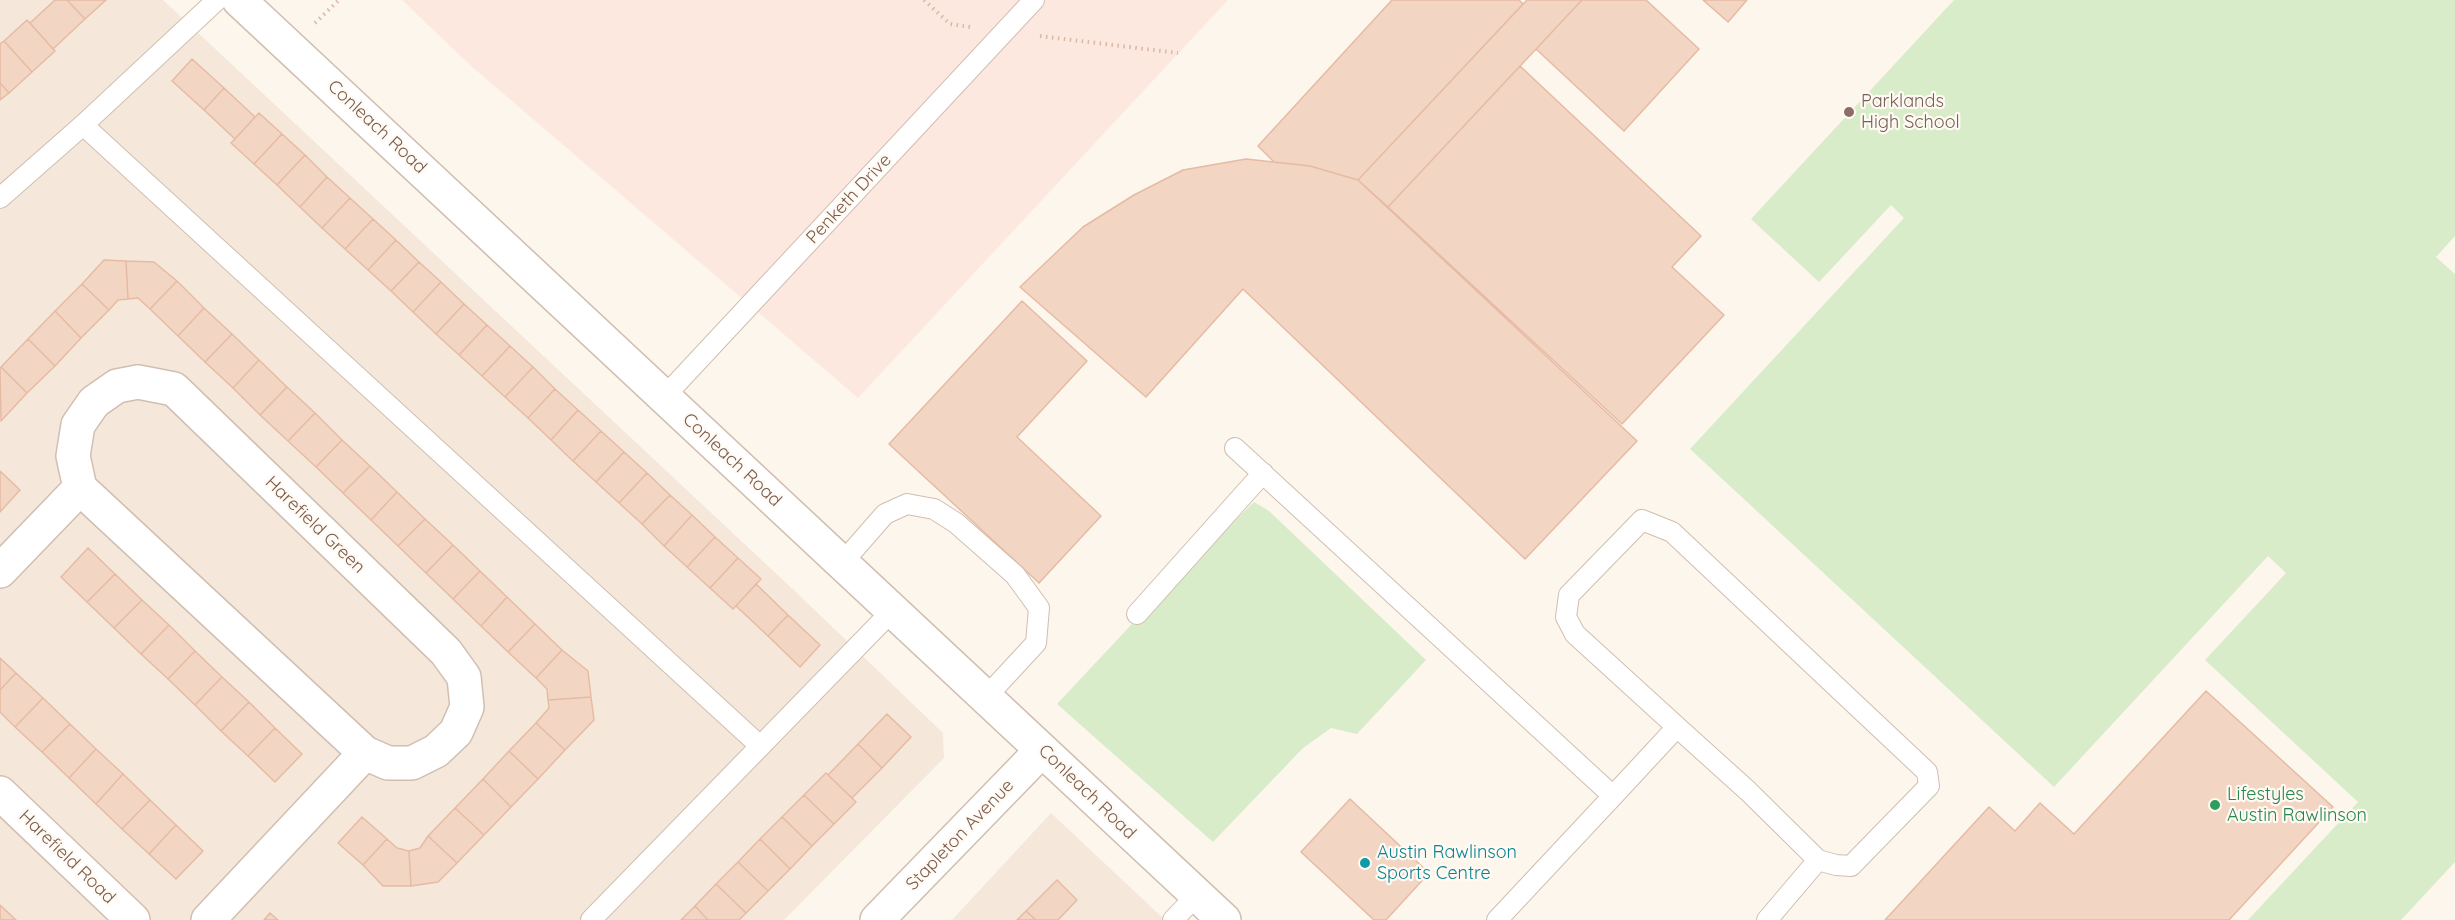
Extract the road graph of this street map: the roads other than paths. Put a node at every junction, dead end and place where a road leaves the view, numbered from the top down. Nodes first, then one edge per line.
1 (217, 0) edge
2 (239, 0) edge
3 (1034, 0) edge
4 (83, 125) junction
5 (0, 198) edge
6 (664, 398) junction
7 (1235, 447) dead end
8 (1263, 473) junction
9 (80, 488) junction
10 (843, 562) junction
11 (0, 571) edge
12 (893, 610) junction
13 (1137, 614) dead end
14 (986, 697) junction
15 (1677, 727) junction
16 (759, 745) junction
17 (1042, 750) junction
18 (365, 753) junction
19 (0, 793) edge
20 (1613, 796) junction
21 (1818, 860) junction
22 (1196, 896) junction
23 (133, 920) edge
24 (208, 920) edge
25 (591, 920) edge
26 (877, 920) edge
27 (1173, 920) edge
28 (1224, 920) edge
29 (1497, 920) edge
30 (1767, 920) edge

1 - 4 lane
2 - 6 street, Conleach Road
3 - 6 lane, Penketh Drive
4 - 5 lane
4 - 16 lane
6 - 10 street, Conleach Road
7 - 8 lane
8 - 13 lane
8 - 20 lane
9 - 11 street
9 - 18 street, Harefield Green
9 - 18 street, Harefield Green
10 - 12 street, Conleach Road
10 - 14 lane
12 - 14 street, Conleach Road
12 - 16 lane
14 - 17 street, Conleach Road
15 - 20 lane
15 - 21 lane
15 - 21 lane
16 - 25 lane
17 - 22 street, Conleach Road
17 - 26 street, Stapleton Avenue
18 - 24 street
19 - 23 street, Harefield Road
20 - 29 lane
21 - 30 lane
22 - 27 lane
22 - 28 street, Conleach Road

